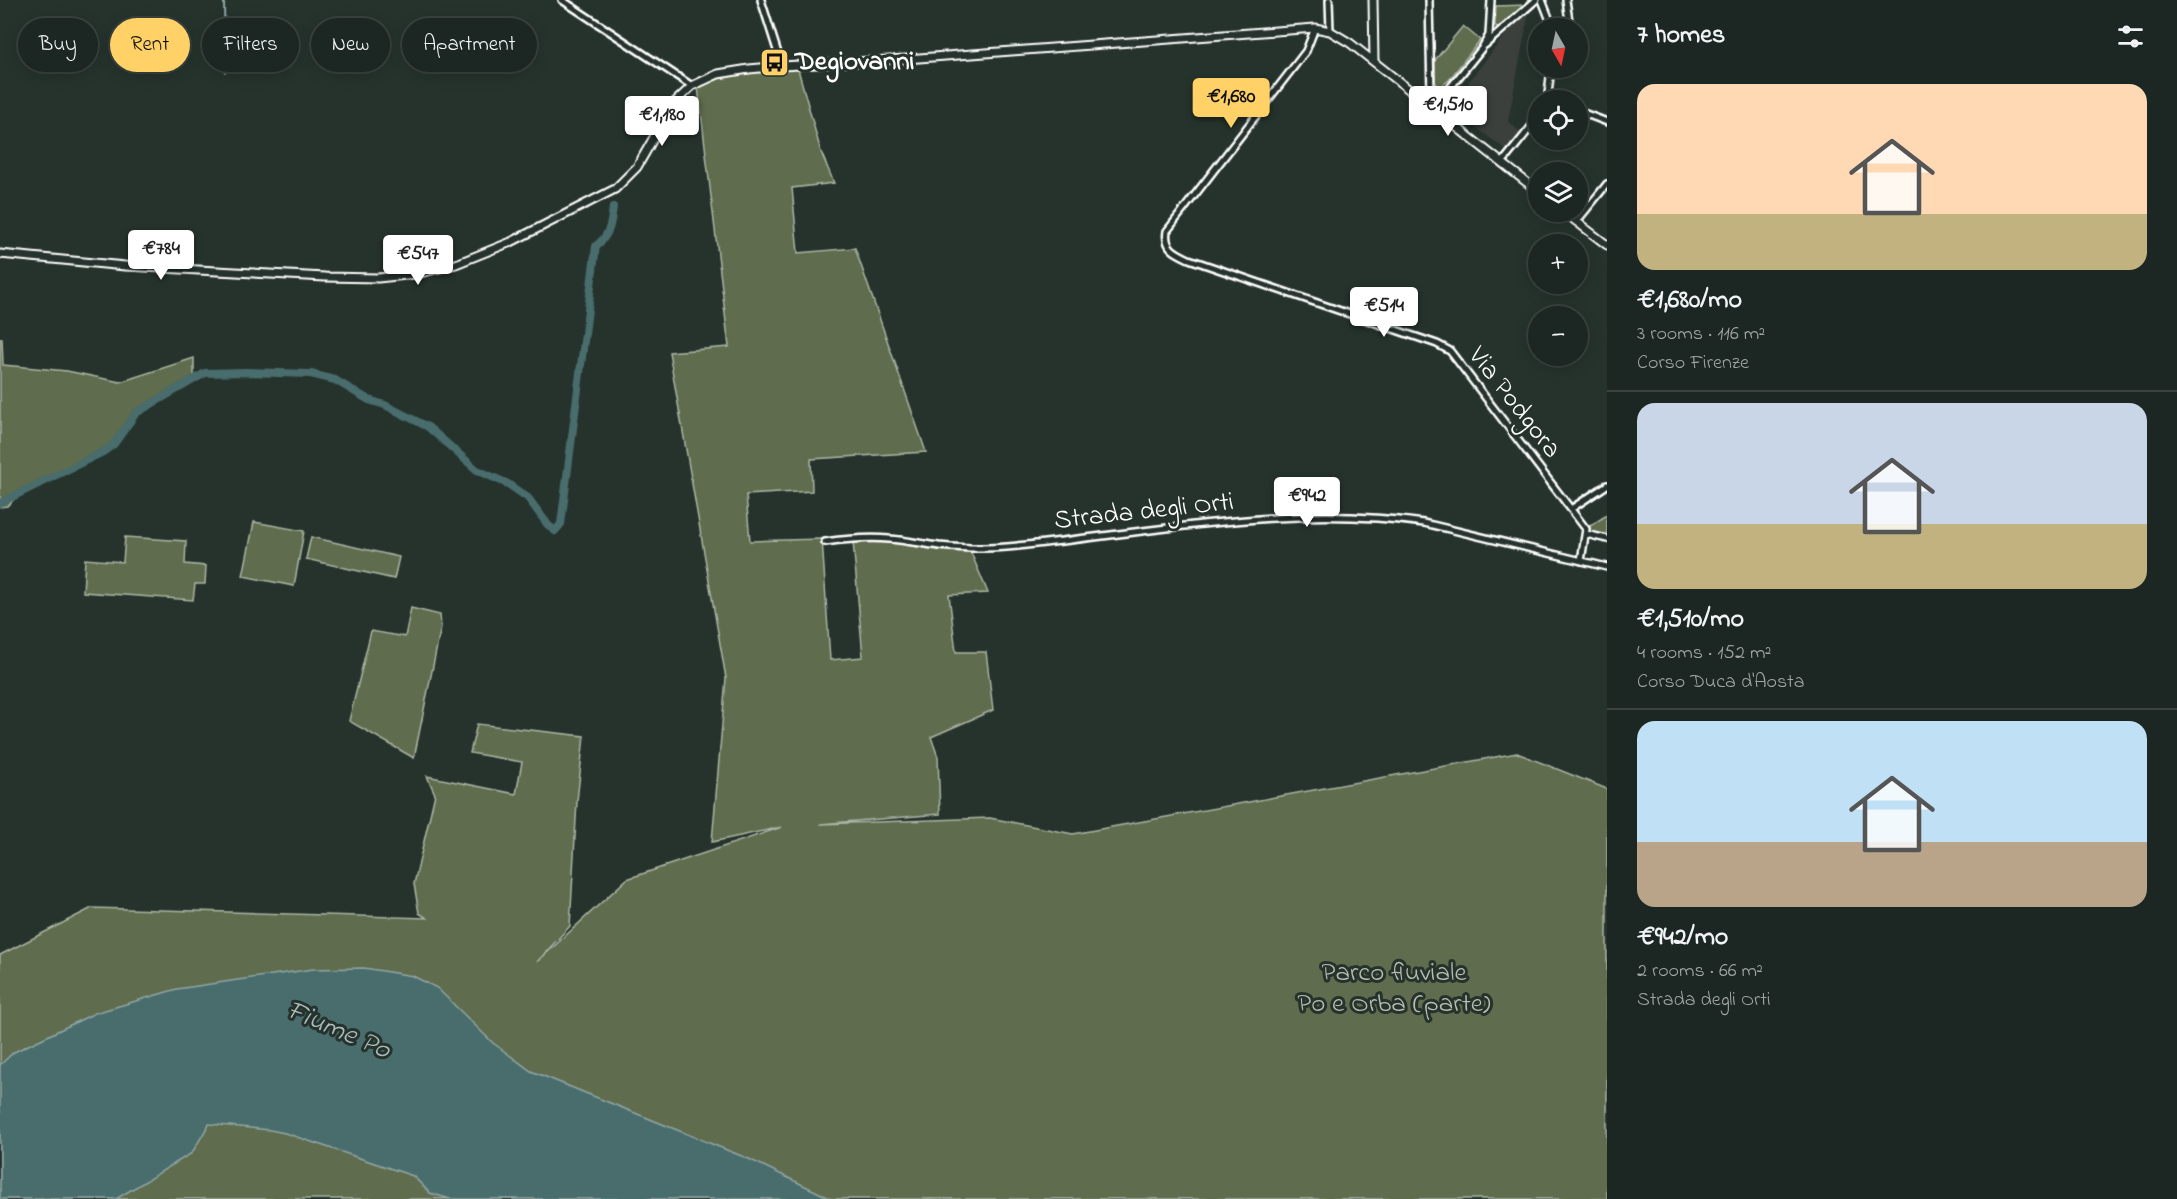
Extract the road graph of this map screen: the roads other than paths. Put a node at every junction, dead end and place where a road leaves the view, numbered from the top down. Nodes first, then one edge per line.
1 (562, 0) edge
2 (761, 0) edge
3 (1329, 0) edge
4 (1373, 0) edge
5 (1429, 0) edge
6 (1536, 0) edge
7 (1542, 0) edge
8 (1566, 0) edge
9 (1491, 2) edge
10 (1549, 18) edge
11 (1569, 18) edge
12 (1315, 28) junction
13 (1330, 31) junction
14 (1482, 48) junction
15 (1374, 61) junction
16 (782, 66) junction
17 (692, 86) junction
18 (1431, 108) junction
19 (1588, 115) edge
20 (1607, 122) edge
21 (1528, 131) edge
22 (1502, 163) junction
23 (1528, 183) edge
24 (1607, 184) edge
25 (1588, 207) edge
26 (1578, 222) edge
27 (1607, 245) edge
28 (0, 254) edge
29 (1607, 484) edge
30 (1571, 509) junction
31 (1586, 534) junction
32 (1607, 539) edge
33 (825, 542) dead end
34 (1581, 561) junction
35 (1607, 567) edge

1 - 17 street
2 - 16 street
3 - 13 street
4 - 15 street
5 - 18 street
6 - 14 street
7 - 10 street
8 - 11 street
9 - 14 street
12 - 13 street
12 - 16 street
12 - 30 street, Via Podgora
13 - 15 street
14 - 18 street
15 - 18 street
16 - 17 street
17 - 28 street
18 - 22 street
19 - 20 street
21 - 22 street
22 - 23 street
24 - 25 street
26 - 27 street
29 - 30 street
30 - 31 street, Via Podgora
31 - 32 street
31 - 34 street
33 - 34 street, Strada degli Orti
34 - 35 street, Strada degli Orti

